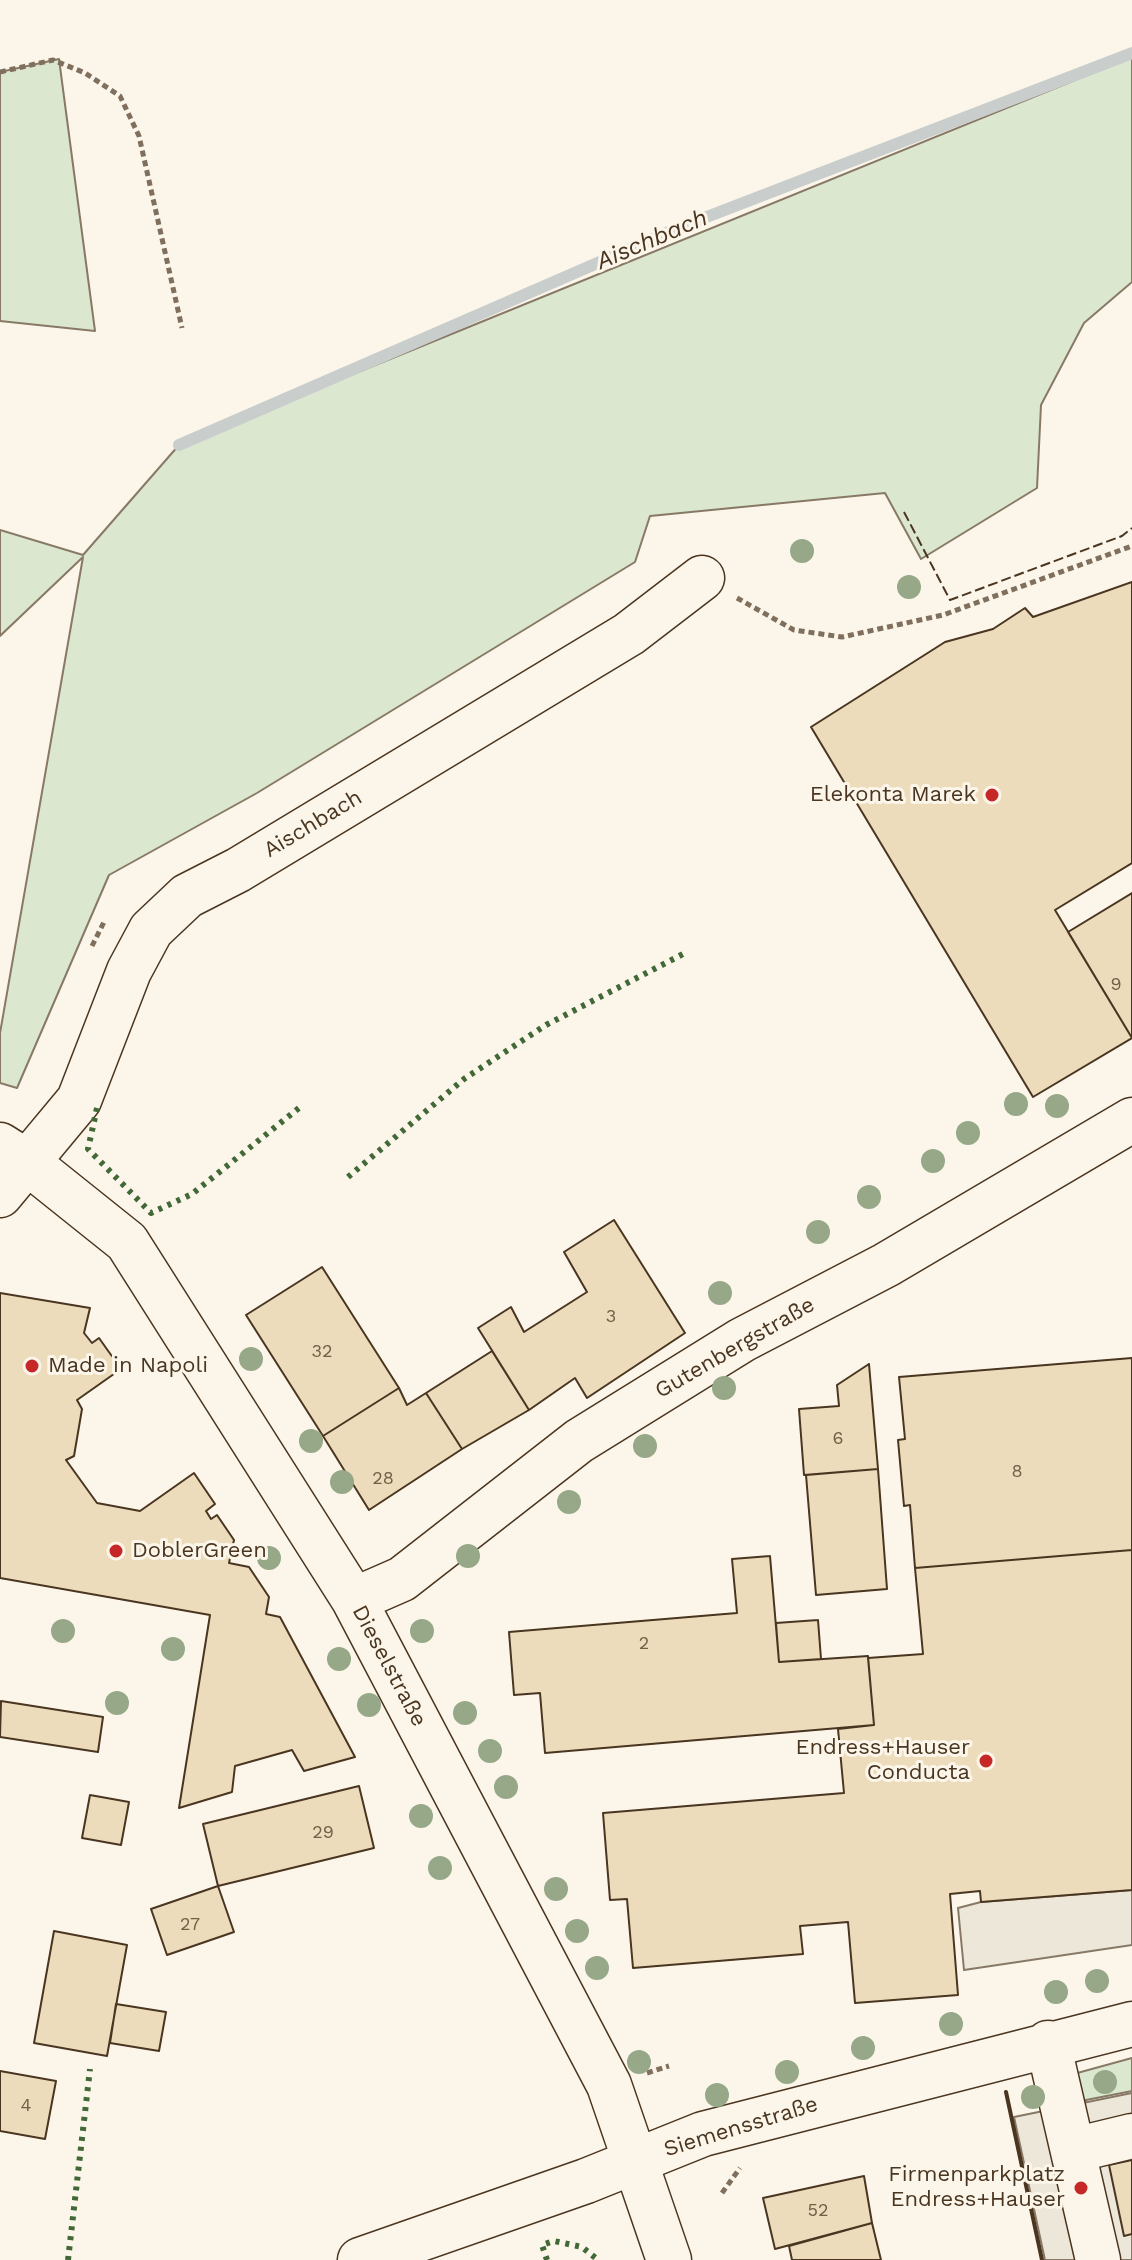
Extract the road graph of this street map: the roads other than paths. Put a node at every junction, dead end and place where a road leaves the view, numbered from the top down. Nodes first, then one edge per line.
1 (702, 578) road end
2 (1132, 1120) edge
3 (9, 1167) edge
4 (354, 1600) junction
5 (1132, 2024) edge
6 (1048, 2043) junction
7 (1132, 2136) edge
8 (1074, 2150) junction
9 (636, 2160) junction
10 (360, 2260) edge
11 (669, 2260) edge
12 (1098, 2260) edge

1 - 3 street, Aischbach
2 - 4 street, Gutenbergstraße
3 - 4 street, Dieselstraße
4 - 9 street, Dieselstraße
5 - 6 street, Siemensstraße
6 - 8 street
6 - 9 street, Siemensstraße
7 - 8 street
8 - 12 street
9 - 10 street, Siemensstraße
9 - 11 street, Dieselstraße

